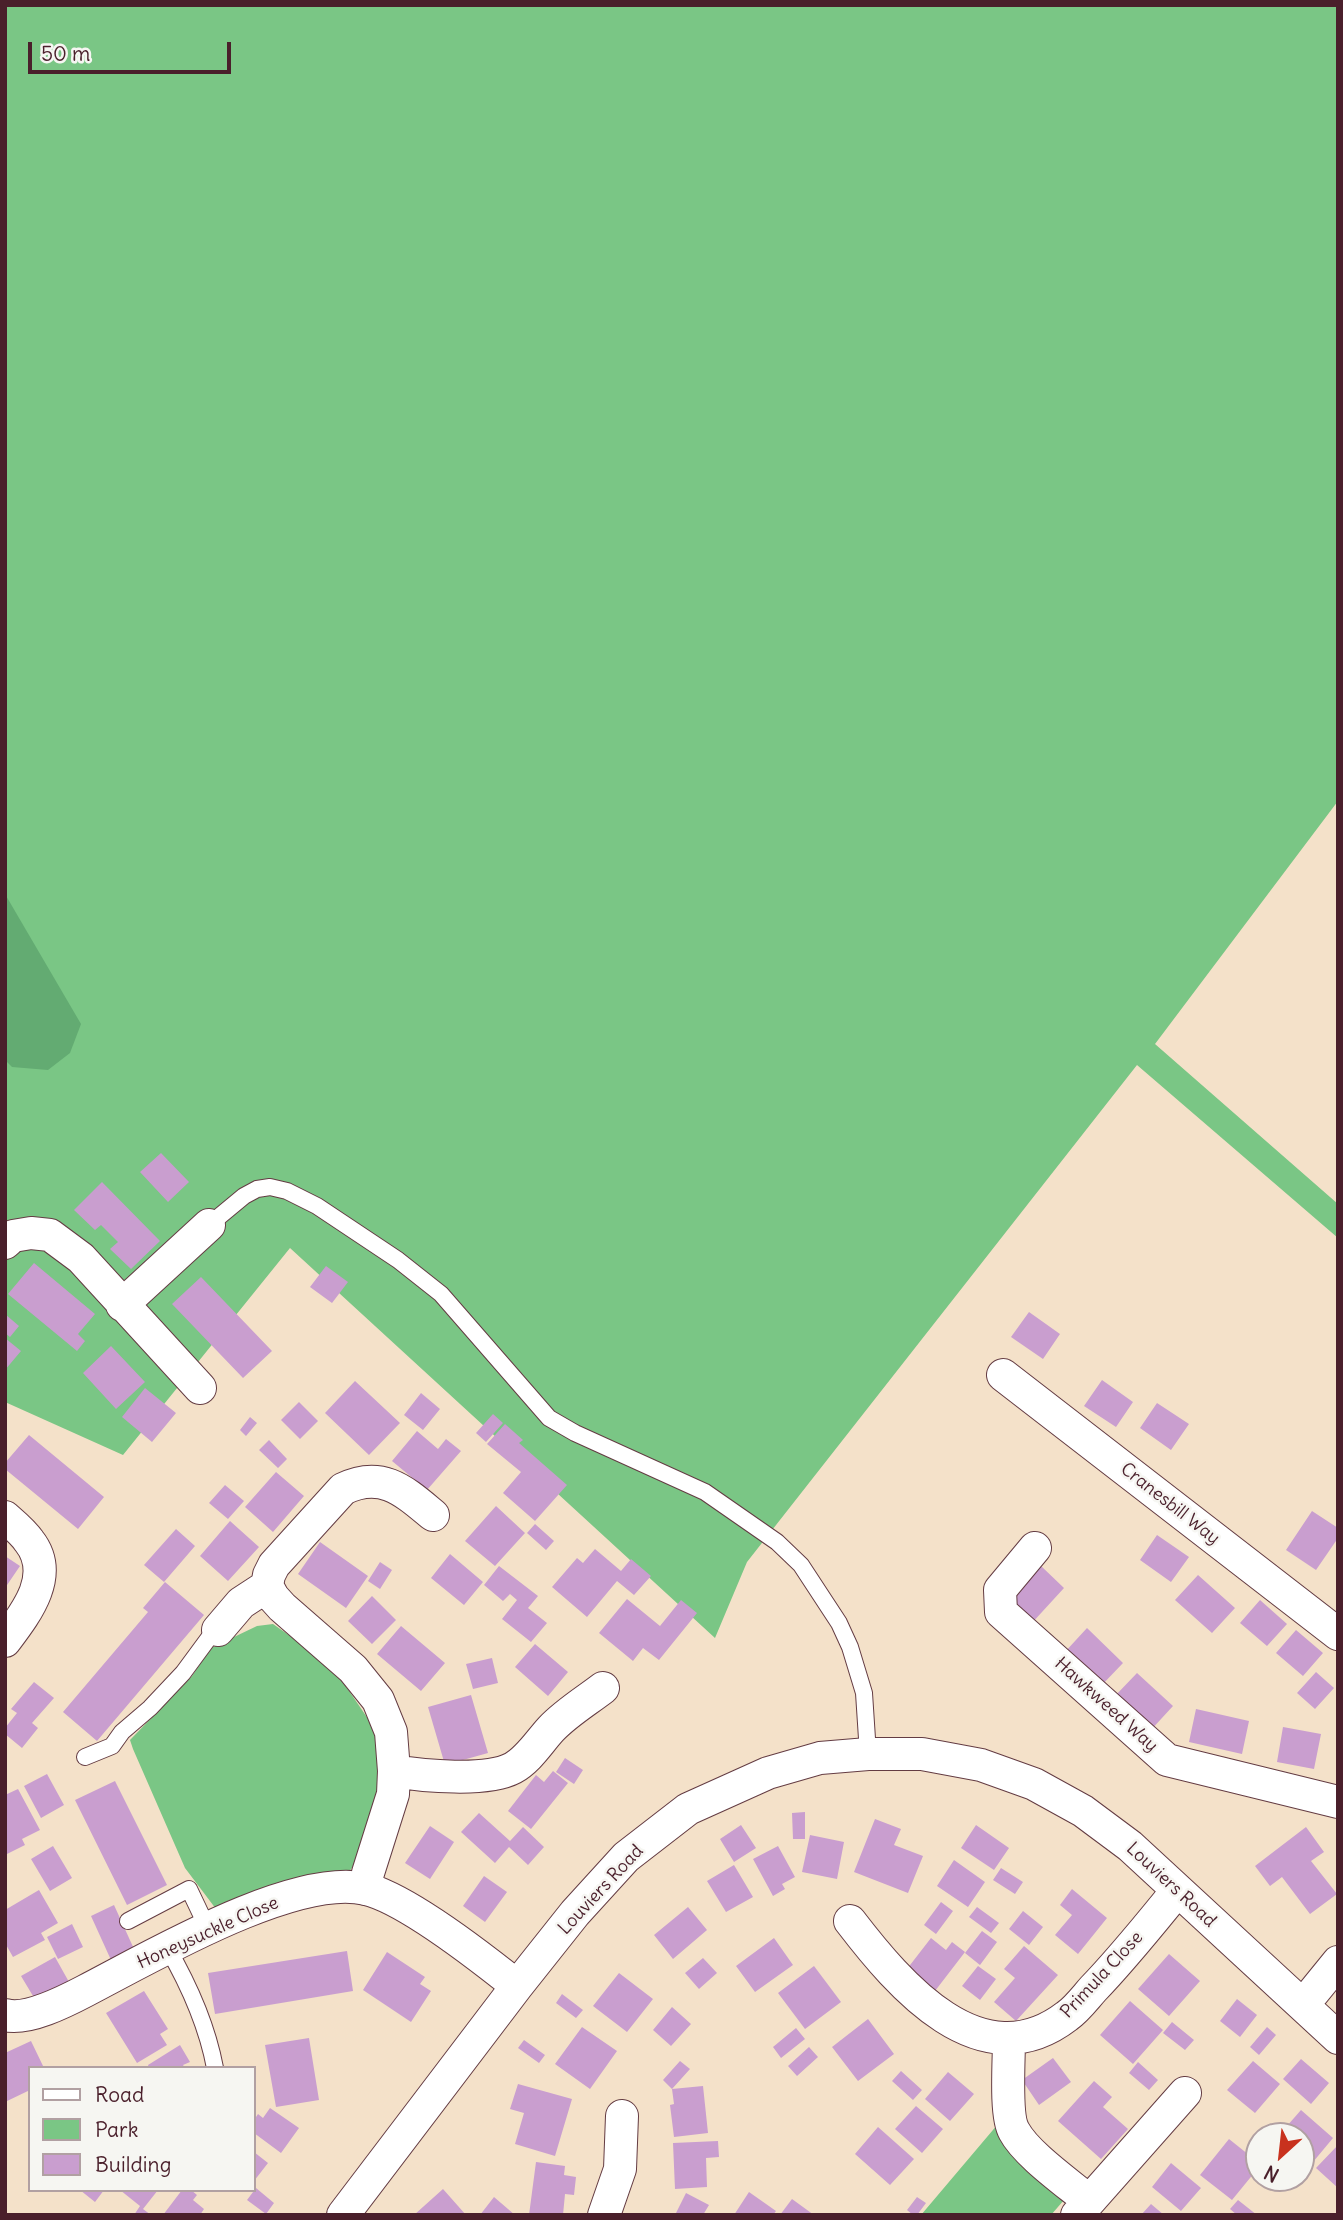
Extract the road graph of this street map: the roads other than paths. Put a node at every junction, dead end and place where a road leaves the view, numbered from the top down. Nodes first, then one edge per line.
1 (209, 1224) joint
2 (5, 1243) edge
3 (122, 1305) junction
4 (1003, 1375) dead end
5 (200, 1388) dead end
6 (433, 1515) dead end
7 (5, 1517) edge
8 (1035, 1548) dead end
9 (267, 1586) junction
10 (218, 1630) joint
11 (1338, 1633) edge
12 (5, 1641) edge
13 (603, 1688) dead end
14 (868, 1754) junction
15 (85, 1757) dead end
16 (394, 1771) junction
17 (1338, 1802) edge
18 (365, 1889) junction
19 (1177, 1891) junction
20 (128, 1920) dead end
21 (850, 1921) dead end
22 (208, 1929) junction
23 (167, 1947) junction
24 (1338, 1962) edge
25 (517, 1986) junction
26 (1303, 2005) junction
27 (5, 2015) edge
28 (1338, 2038) edge
29 (1009, 2040) junction
30 (215, 2066) edge
31 (1185, 2093) dead end
32 (622, 2116) dead end
33 (1083, 2208) edge
34 (343, 2215) edge
35 (604, 2215) edge

1 - 3 street
1 - 14 lane
2 - 3 street
3 - 5 street
4 - 11 street, Cranesbill Way
6 - 9 street
7 - 12 street
8 - 17 street, Hawkweed Way
9 - 10 street
9 - 16 street
10 - 15 lane
13 - 16 street
14 - 19 street, Louviers Road
14 - 25 street, Louviers Road
16 - 18 street
18 - 22 street, Honeysuckle Close
18 - 25 street, Honeysuckle Close
19 - 26 street, Louviers Road
19 - 29 street, Primula Close
20 - 22 lane
21 - 29 street, Primula Close
22 - 23 street, Honeysuckle Close
23 - 27 street, Honeysuckle Close
23 - 30 lane
24 - 26 street
25 - 34 street, Louviers Road
26 - 28 street, Louviers Road
29 - 33 street
31 - 33 street
32 - 35 street

